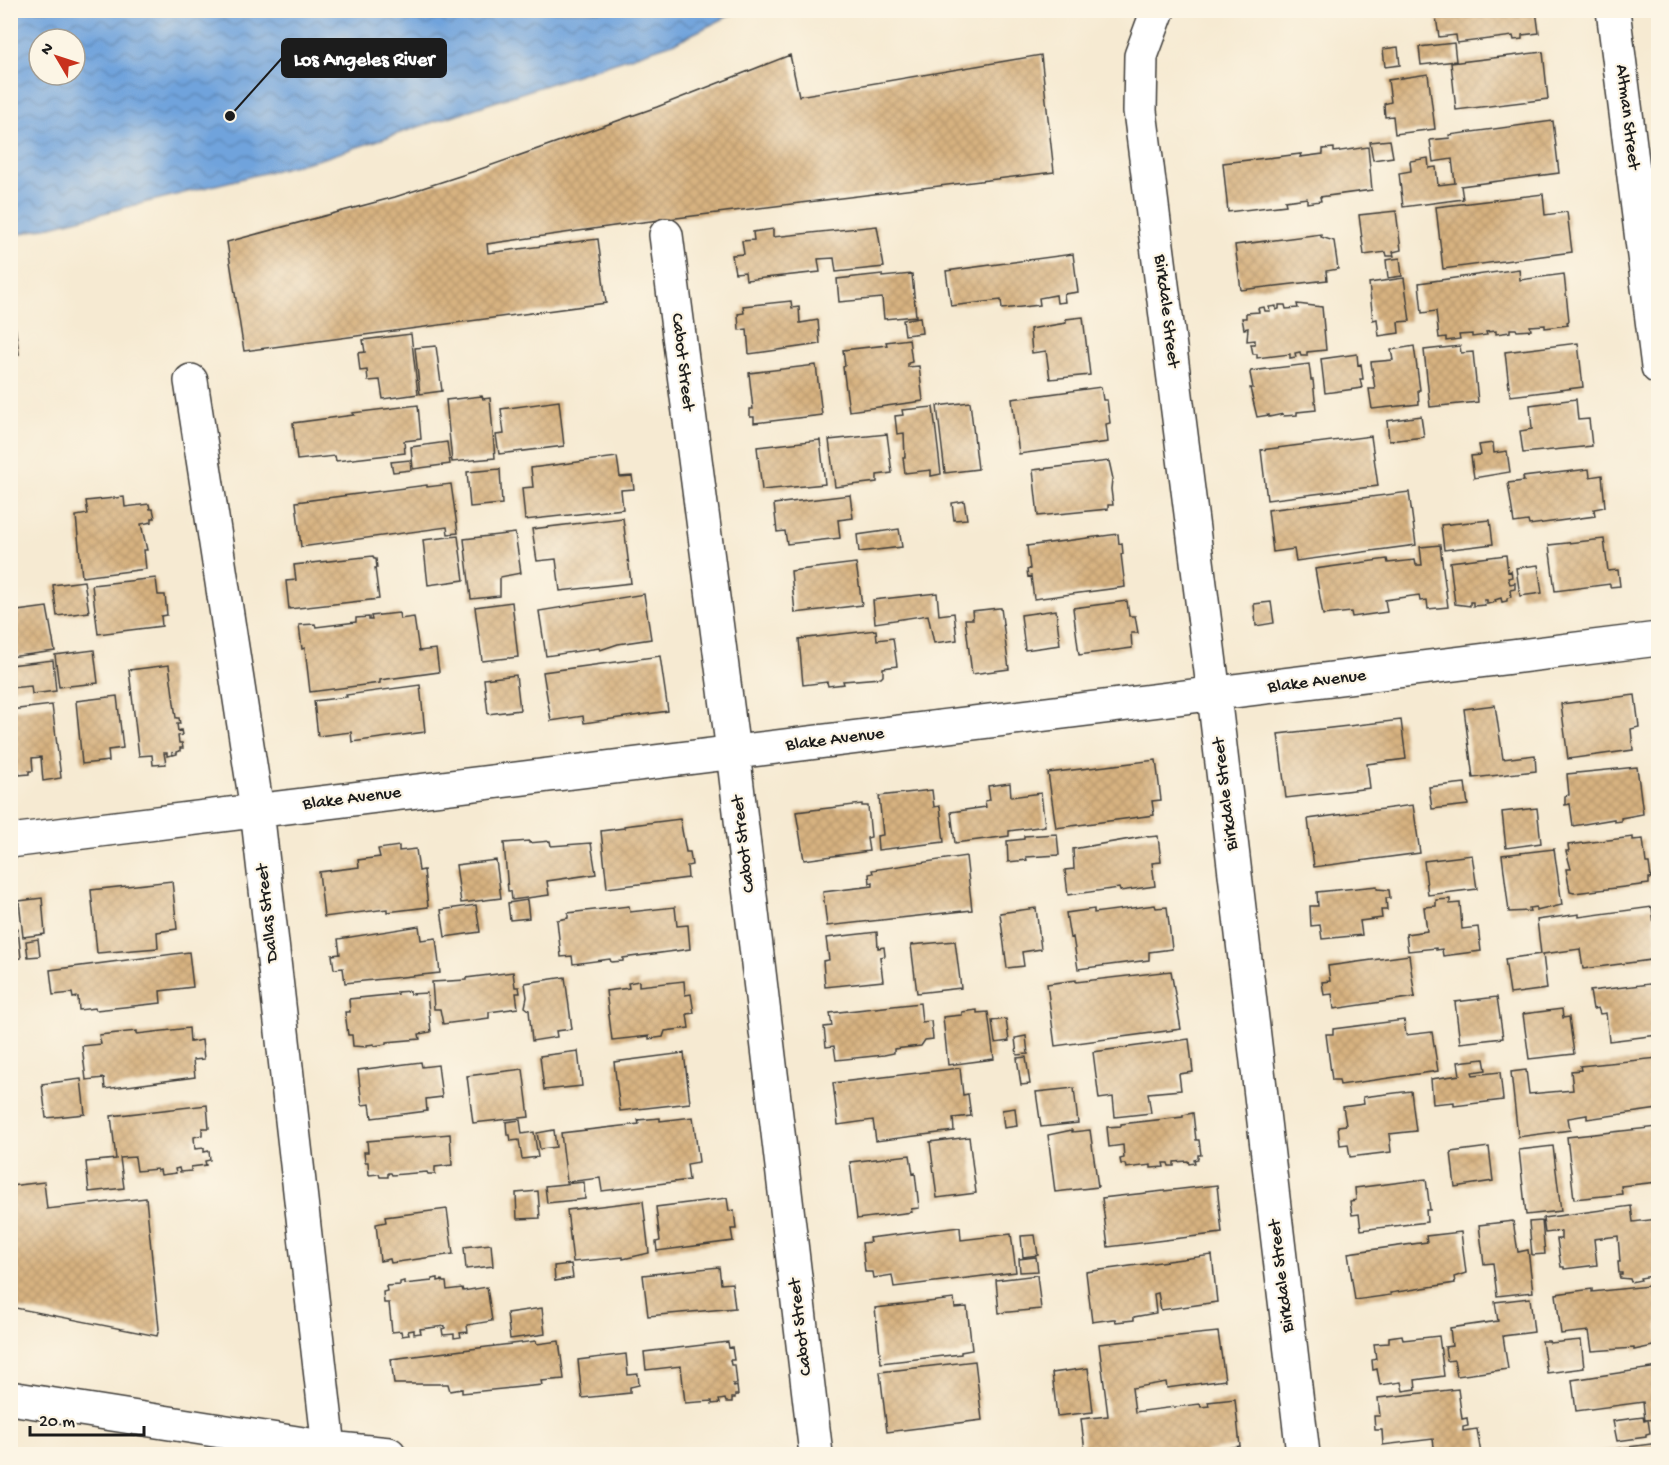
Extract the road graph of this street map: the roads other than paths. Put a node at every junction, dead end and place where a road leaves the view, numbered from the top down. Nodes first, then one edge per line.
1 (1158, 10) edge
2 (1613, 10) edge
3 (1647, 183) edge
4 (666, 235) dead end
5 (1659, 367) edge
6 (191, 381) dead end
7 (1659, 639) edge
8 (1214, 694) junction
9 (733, 752) junction
10 (257, 810) junction
11 (10, 841) edge
12 (10, 1398) edge
13 (329, 1448) junction
14 (388, 1455) edge
15 (816, 1455) edge
16 (1303, 1455) edge

1 - 8 street, Birkdale Street
2 - 3 street, Altman Street
3 - 5 street, Altman Street
4 - 9 street, Cabot Street
6 - 10 street, Dallas Street
7 - 8 street, Blake Avenue
8 - 9 street, Blake Avenue
8 - 16 street, Birkdale Street
9 - 10 street, Blake Avenue
9 - 15 street, Cabot Street
10 - 11 street, Blake Avenue
10 - 13 street, Dallas Street
12 - 13 street
13 - 14 street

